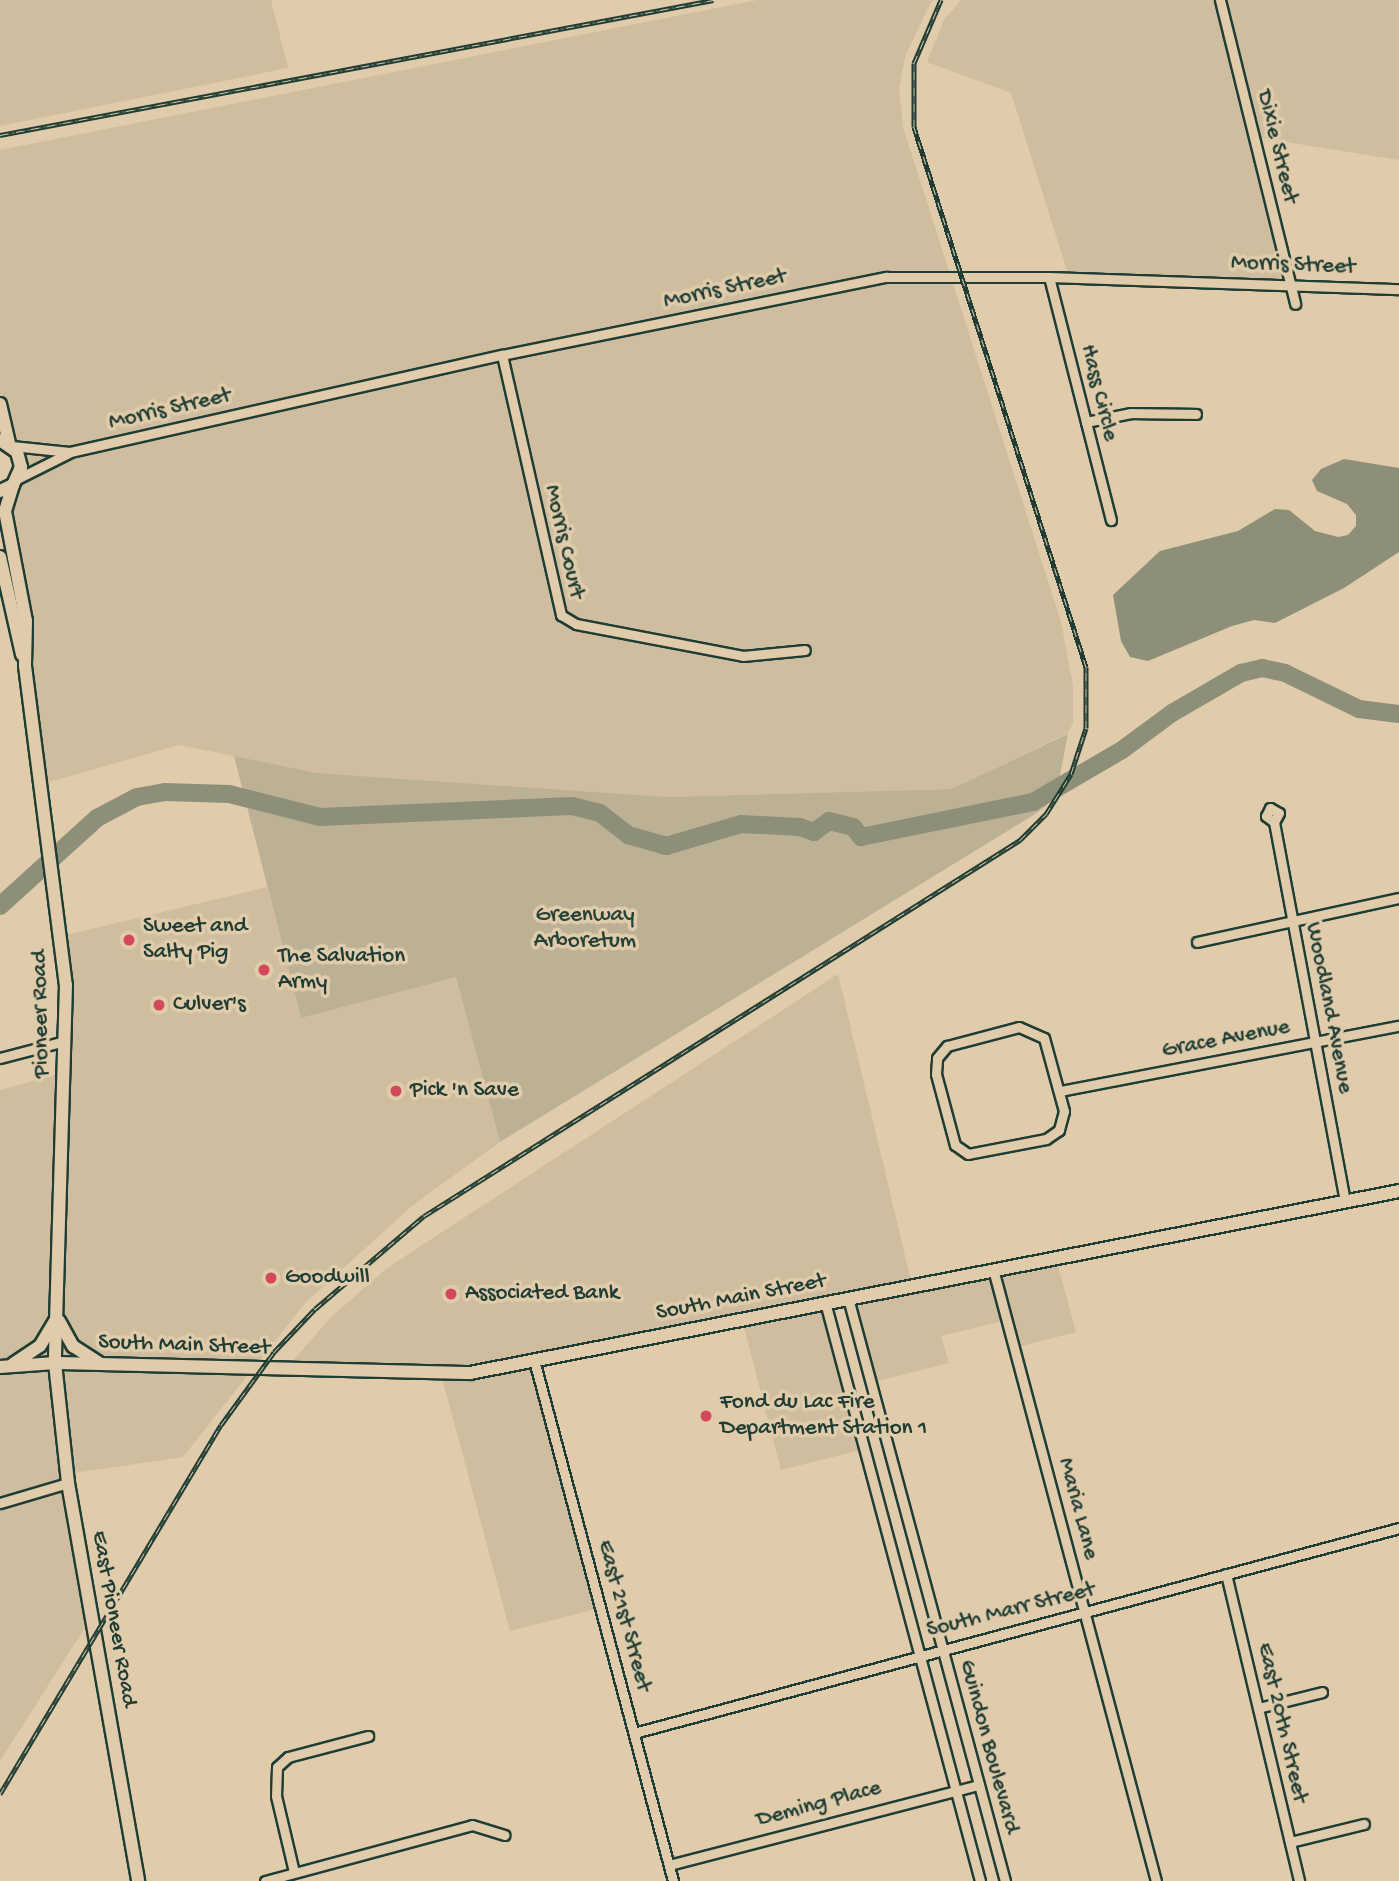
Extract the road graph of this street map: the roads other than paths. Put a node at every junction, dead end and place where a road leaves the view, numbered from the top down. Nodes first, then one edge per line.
1 (1220, 0) edge
2 (1049, 277) junction
3 (1290, 286) junction
4 (1399, 289) edge
5 (1295, 304) dead end
6 (502, 355) junction
7 (0, 404) edge
8 (1196, 414) dead end
9 (1086, 422) junction
10 (7, 443) edge
11 (70, 452) junction
12 (15, 482) junction
13 (0, 491) edge
14 (1111, 520) dead end
15 (0, 557) edge
16 (805, 650) dead end
17 (25, 666) junction
18 (1274, 822) dead end
19 (1399, 898) edge
20 (1291, 918) junction
21 (1197, 942) dead end
22 (1399, 1026) edge
23 (65, 1041) junction
24 (1315, 1042) junction
25 (0, 1058) edge
26 (1060, 1091) junction
27 (1399, 1191) edge
28 (1345, 1201) junction
29 (993, 1269) junction
30 (848, 1298) junction
31 (825, 1302) junction
32 (57, 1317) junction
33 (534, 1360) junction
34 (55, 1363) junction
35 (107, 1365) junction
36 (3, 1367) edge
37 (68, 1483) junction
38 (0, 1503) edge
39 (1399, 1528) edge
40 (1226, 1574) junction
41 (1085, 1612) junction
42 (942, 1648) junction
43 (919, 1654) junction
44 (1322, 1692) dead end
45 (1258, 1708) junction
46 (634, 1733) junction
47 (368, 1736) dead end
48 (979, 1785) junction
49 (956, 1790) junction
50 (1364, 1824) dead end
51 (504, 1835) dead end
52 (1290, 1842) junction
53 (669, 1865) junction
54 (294, 1872) junction
55 (138, 1881) edge
56 (265, 1881) edge
57 (673, 1881) edge
58 (979, 1881) edge
59 (1005, 1881) edge
60 (1156, 1881) edge
61 (1299, 1881) edge

1 - 3 street, Dixie Street
2 - 3 street, Morris Street
2 - 6 street, Morris Street
2 - 9 street, Hass Circle
3 - 4 street, Morris Street
3 - 5 street, Dixie Street
6 - 11 street, Morris Street
6 - 16 street, Morris Court
7 - 10 main road
8 - 9 street
9 - 14 street, Hass Circle
10 - 11 street, Morris Street
10 - 12 main road
11 - 12 street, Morris Street
12 - 13 main road
12 - 17 main road, Pioneer Road
15 - 17 main road, Pioneer Road
17 - 23 main road, Pioneer Road
18 - 20 street, Woodland Avenue
19 - 20 street
20 - 21 street
20 - 24 street, Woodland Avenue
22 - 24 street, Grace Avenue
23 - 25 street
23 - 32 main road, Pioneer Road
24 - 26 street, Grace Avenue
24 - 28 street, Woodland Avenue
26 - 26 street
27 - 28 main road, South Main Street
28 - 29 main road, South Main Street
29 - 30 main road, South Main Street
29 - 41 street, Maria Lane
30 - 31 main road, South Main Street
30 - 42 street, Guindon Boulevard
31 - 33 main road, South Main Street
31 - 43 street, Guindon Boulevard
32 - 34 main road, Pioneer Road
32 - 35 main road
32 - 36 main road
33 - 35 main road, South Main Street
33 - 46 street, East 21st Street
34 - 35 main road, South Main Street
34 - 36 main road, South Main Street
34 - 37 main road, East Pioneer Road
37 - 38 street
37 - 55 main road, East Pioneer Road
39 - 40 street, South Marr Street
40 - 41 street, South Marr Street
40 - 45 street, East 20th Street
41 - 42 street, South Marr Street
41 - 60 street, Maria Lane
42 - 43 street, South Marr Street
42 - 48 street, Guindon Boulevard
43 - 46 street, South Marr Street
43 - 49 street, Guindon Boulevard
44 - 45 street
45 - 52 street, East 20th Street
46 - 53 street, East 21st Street
47 - 54 street
48 - 49 street, Deming Place
48 - 59 street, Guindon Boulevard
49 - 53 street, Deming Place
49 - 58 street, Guindon Boulevard
50 - 52 street
51 - 54 street
52 - 61 street, East 20th Street
53 - 57 street, East 21st Street
54 - 56 street

